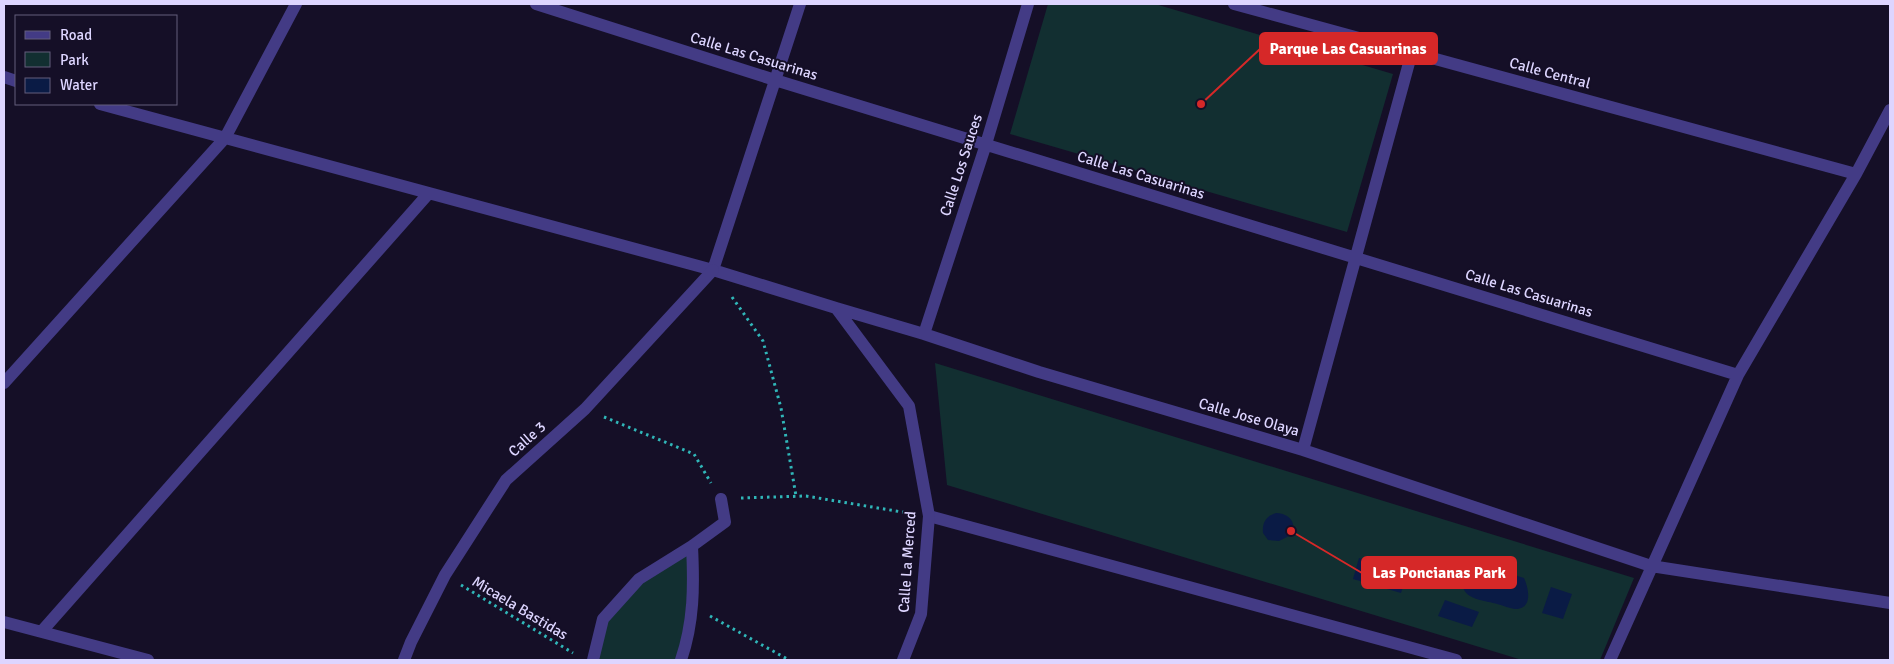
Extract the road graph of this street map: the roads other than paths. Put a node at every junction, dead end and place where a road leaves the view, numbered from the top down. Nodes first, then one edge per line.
1 (296, 4) edge
2 (536, 4) edge
3 (800, 4) edge
4 (1028, 4) edge
5 (1234, 4) edge
6 (1412, 52) junction
7 (775, 80) junction
8 (104, 105) edge
9 (1890, 110) edge
10 (225, 138) junction
11 (986, 144) junction
12 (1856, 174) junction
13 (429, 193) junction
14 (1355, 257) junction
15 (713, 270) junction
16 (836, 308) junction
17 (924, 334) junction
18 (1738, 375) junction
19 (4, 383) edge
20 (1303, 450) junction
21 (721, 499) road end
22 (929, 516) junction
23 (692, 546) junction
24 (1651, 566) junction
25 (1890, 603) edge
26 (4, 622) edge
27 (42, 631) junction
28 (148, 660) edge
29 (404, 660) edge
30 (593, 660) edge
31 (681, 660) edge
32 (903, 660) edge
33 (1456, 660) edge
34 (1610, 660) edge

1 - 10 street
2 - 7 street, Calle Las Casuarinas
3 - 7 street
4 - 11 street, Calle Los Sauces
5 - 6 street, Calle Central
6 - 12 street, Calle Central
6 - 14 street
7 - 11 street, Calle Las Casuarinas
7 - 15 street
8 - 10 street, Calle Jose Olaya
9 - 12 street
10 - 13 street, Calle Jose Olaya
10 - 19 street
11 - 14 street, Calle Las Casuarinas
11 - 17 street, Calle Los Sauces
12 - 18 street
13 - 15 street, Calle Jose Olaya
13 - 27 street
14 - 18 street, Calle Las Casuarinas
14 - 20 street
15 - 16 street, Calle Jose Olaya
15 - 29 street, Calle 3
16 - 17 street, Calle Jose Olaya
16 - 22 street, Calle La Merced
17 - 20 street, Calle Jose Olaya
18 - 24 street
20 - 24 street, Calle Jose Olaya
21 - 23 street
22 - 32 street, Calle La Merced
22 - 33 street
23 - 30 street
23 - 31 street
24 - 25 street, Calle Jose Olaya
24 - 34 street
26 - 27 street
27 - 28 street

